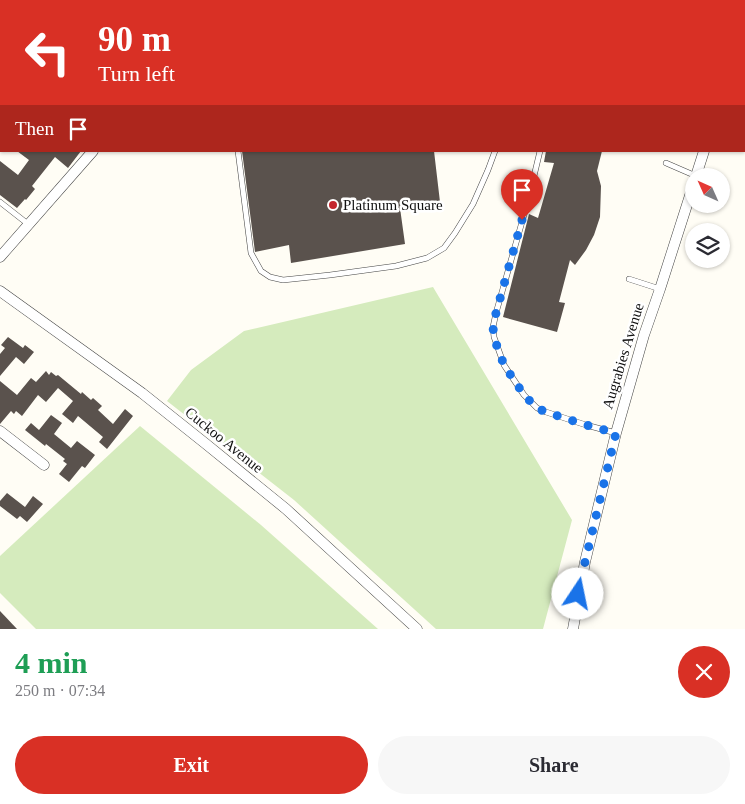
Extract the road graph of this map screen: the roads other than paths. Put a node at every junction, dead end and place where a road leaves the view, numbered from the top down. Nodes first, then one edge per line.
1 (92, 152) edge
2 (238, 152) edge
3 (495, 152) edge
4 (540, 152) edge
5 (704, 152) edge
6 (666, 163) dead end
7 (699, 168) edge
8 (685, 171) edge
9 (0, 202) edge
10 (685, 211) edge
11 (28, 224) junction
12 (0, 257) edge
13 (629, 279) dead end
14 (660, 289) junction
15 (0, 291) edge
16 (0, 431) edge
17 (616, 433) junction
18 (44, 465) dead end
19 (416, 629) edge
20 (573, 629) edge

1 - 11 street
2 - 3 lane
4 - 17 lane
5 - 7 street
6 - 8 lane
9 - 11 lane
10 - 14 street, Augrabies Avenue
11 - 12 street
13 - 14 lane
14 - 17 street, Augrabies Avenue
15 - 19 street, Cuckoo Avenue
16 - 18 street
17 - 20 street, Augrabies Avenue

